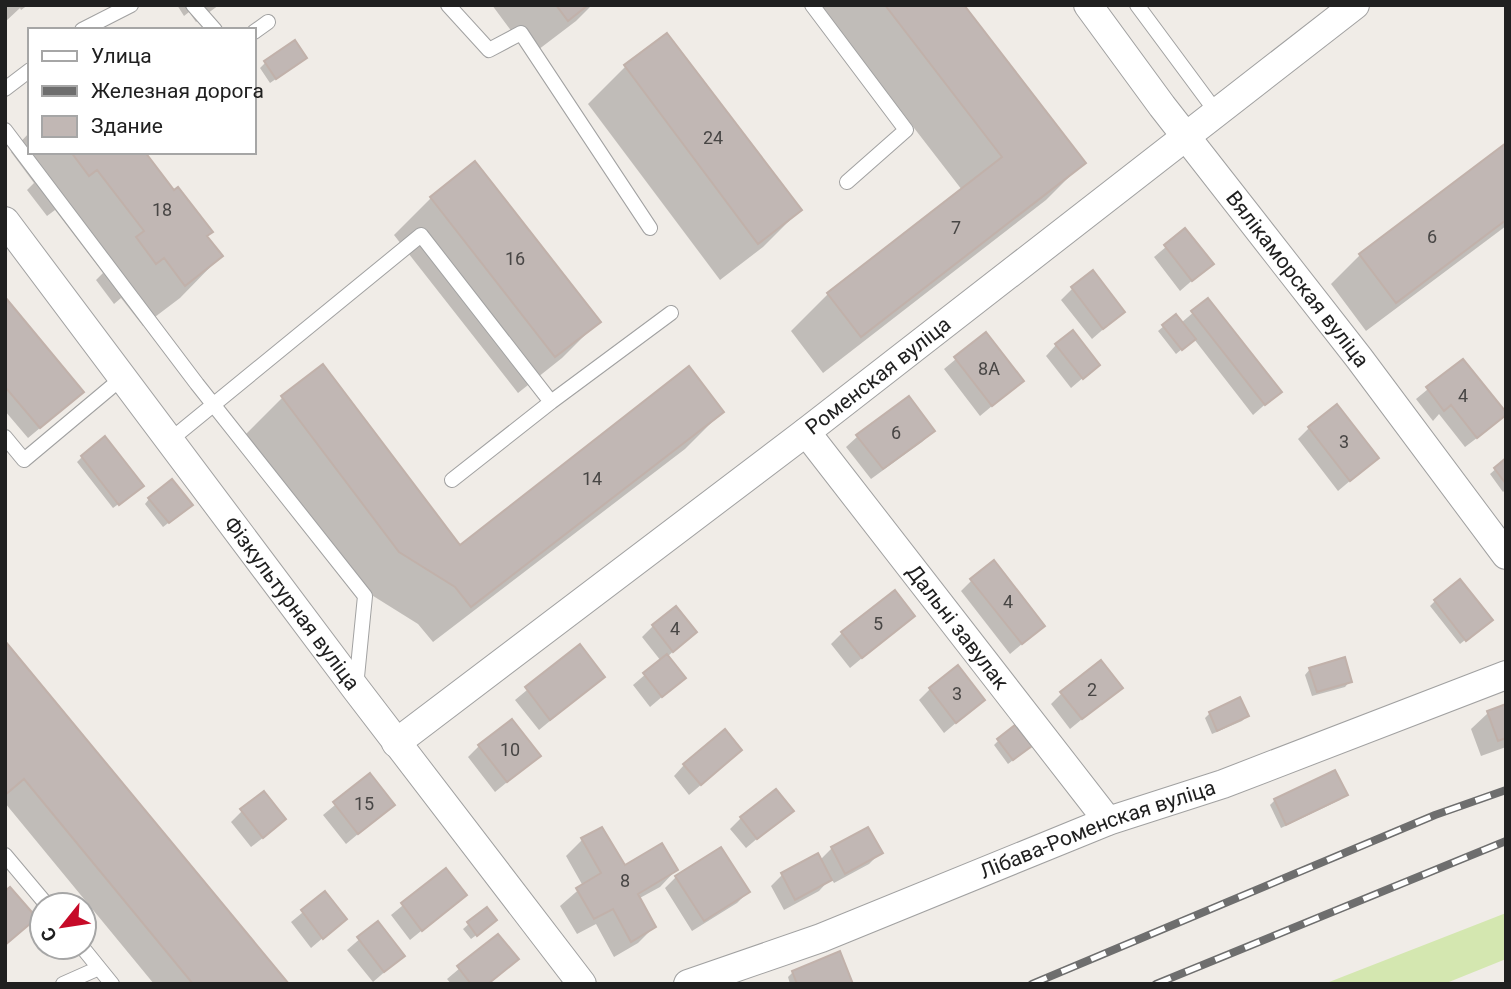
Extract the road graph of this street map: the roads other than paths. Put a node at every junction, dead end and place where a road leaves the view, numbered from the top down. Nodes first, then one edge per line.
1 (131, 5) edge
2 (193, 5) edge
3 (448, 5) edge
4 (812, 5) edge
5 (1088, 5) edge
6 (1138, 5) edge
7 (1355, 5) edge
8 (268, 22) dead end
9 (86, 28) edge
10 (213, 28) edge
11 (256, 31) edge
12 (28, 72) edge
13 (5, 89) edge
14 (1217, 113) junction
15 (5, 130) edge
16 (1187, 137) junction
17 (847, 183) dead end
18 (5, 221) edge
19 (650, 228) dead end
20 (671, 313) dead end
21 (122, 378) junction
22 (551, 402) junction
23 (215, 404) junction
24 (806, 432) junction
25 (5, 437) edge
26 (169, 441) junction
27 (452, 480) dead end
28 (1506, 555) edge
29 (1506, 675) edge
30 (356, 689) junction
31 (396, 743) junction
32 (1108, 821) junction
33 (5, 855) edge
34 (35, 891) edge
35 (93, 961) edge
36 (99, 968) junction
37 (63, 984) edge
38 (112, 984) edge
39 (582, 984) edge
40 (688, 984) edge

1 - 9 lane
2 - 10 lane
3 - 19 lane
4 - 17 lane
5 - 16 street, Вялікаморская вуліца
6 - 14 lane
7 - 14 street, Роменская вуліца
8 - 11 lane
12 - 13 lane
14 - 16 street, Роменская вуліца
15 - 23 lane
16 - 24 street, Роменская вуліца
16 - 28 street, Вялікаморская вуліца
18 - 21 street, Фізкультурная вуліца
20 - 22 lane
21 - 25 lane
21 - 26 street, Фізкультурная вуліца
22 - 23 lane
22 - 27 lane
23 - 26 lane
23 - 30 lane
24 - 31 street, Роменская вуліца
24 - 32 street, Дальні завулак
26 - 30 street, Фізкультурная вуліца
29 - 32 street, Лібава-Роменская вуліца
30 - 31 street, Фізкультурная вуліца
31 - 39 street, Фізкультурная вуліца
32 - 40 street, Лібава-Роменская вуліца
33 - 34 lane
35 - 36 lane
36 - 37 lane
36 - 38 lane

